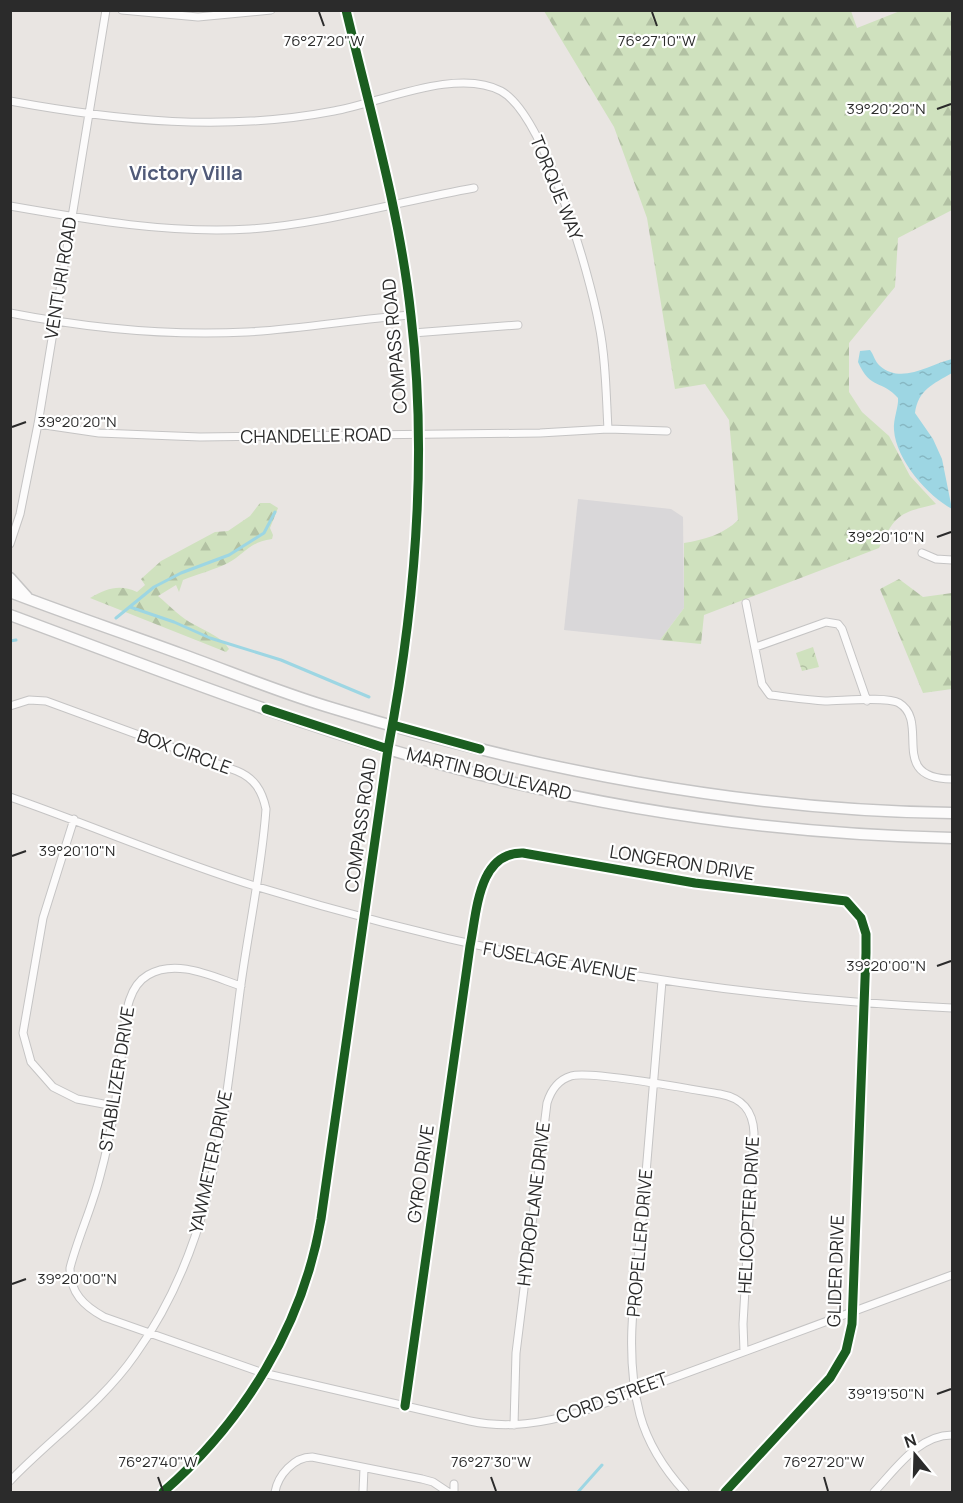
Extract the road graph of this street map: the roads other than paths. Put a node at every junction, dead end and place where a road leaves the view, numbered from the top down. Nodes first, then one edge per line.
1 (106, 10) edge
2 (122, 10) edge
3 (271, 10) edge
4 (346, 10) edge
5 (10, 101) edge
6 (369, 104) junction
7 (88, 115) junction
8 (474, 188) dead end
9 (391, 203) junction
10 (10, 207) edge
11 (71, 218) junction
12 (10, 313) edge
13 (411, 315) junction
14 (55, 322) junction
15 (518, 325) dead end
16 (413, 333) junction
17 (38, 424) junction
18 (608, 429) junction
19 (667, 431) dead end
20 (418, 435) junction
21 (11, 540) edge
22 (922, 553) dead end
23 (952, 560) edge
24 (10, 578) edge
25 (10, 592) edge
26 (30, 600) junction
27 (746, 603) dead end
28 (10, 615) edge
29 (756, 647) junction
30 (867, 701) junction
31 (10, 706) edge
32 (393, 725) junction
33 (388, 749) junction
34 (952, 779) edge
35 (10, 797) edge
36 (952, 813) edge
37 (74, 819) junction
38 (952, 838) edge
39 (255, 886) junction
40 (364, 918) junction
41 (470, 946) junction
42 (662, 981) junction
43 (241, 986) junction
44 (863, 1004) junction
45 (952, 1008) edge
46 (653, 1085) junction
47 (114, 1106) junction
48 (952, 1275) edge
49 (71, 1281) joint
50 (853, 1310) junction
51 (150, 1333) junction
52 (744, 1351) junction
53 (263, 1372) junction
54 (635, 1390) junction
55 (405, 1406) junction
56 (514, 1425) junction
57 (952, 1435) edge
58 (364, 1468) junction
59 (10, 1481) edge
60 (276, 1490) edge
61 (163, 1492) edge
62 (363, 1492) edge
63 (448, 1492) edge
64 (685, 1492) edge
65 (725, 1492) edge
66 (874, 1492) edge

1 - 7 street, VENTURI ROAD
2 - 3 street
4 - 6 street, COMPASS ROAD
5 - 7 street, TORQUE WAY
6 - 7 street, TORQUE WAY
6 - 9 street, COMPASS ROAD
6 - 18 street, TORQUE WAY
7 - 11 street, VENTURI ROAD
8 - 9 street
9 - 11 street
9 - 13 street, COMPASS ROAD
10 - 11 street
11 - 14 street, VENTURI ROAD
12 - 14 street
13 - 14 street
13 - 16 street, COMPASS ROAD
14 - 17 street, VENTURI ROAD
15 - 16 street
16 - 20 street, COMPASS ROAD
17 - 20 street, CHANDELLE ROAD
17 - 21 street, VENTURI ROAD
18 - 19 street, CHANDELLE ROAD
18 - 20 street, CHANDELLE ROAD
20 - 32 street, COMPASS ROAD
22 - 23 street
24 - 26 main road
25 - 26 main road, MARTIN BOULEVARD
26 - 32 main road, MARTIN BOULEVARD
27 - 29 street
28 - 33 main road, MARTIN BOULEVARD
29 - 30 street
29 - 30 street
30 - 34 street
31 - 39 street, BOX CIRCLE
32 - 33 street, COMPASS ROAD
32 - 36 main road, MARTIN BOULEVARD
33 - 38 main road, MARTIN BOULEVARD
33 - 40 street, COMPASS ROAD
35 - 37 street, FUSELAGE AVENUE
37 - 39 street, FUSELAGE AVENUE
37 - 47 street
39 - 40 street, FUSELAGE AVENUE
39 - 43 street, YAWMETER DRIVE
40 - 41 street, FUSELAGE AVENUE
40 - 53 street, COMPASS ROAD
41 - 42 street, FUSELAGE AVENUE
41 - 44 street, LONGERON DRIVE
41 - 55 street, GYRO DRIVE
42 - 44 street, FUSELAGE AVENUE
42 - 46 street, PROPELLER DRIVE
43 - 47 street, STABILIZER DRIVE
43 - 51 street, YAWMETER DRIVE
44 - 45 street, FUSELAGE AVENUE
44 - 50 street, GLIDER DRIVE
46 - 52 street, HELICOPTER DRIVE
46 - 54 street, PROPELLER DRIVE
46 - 56 street, HYDROPLANE DRIVE
47 - 49 street, STABILIZER DRIVE
48 - 50 street, CORD STREET
49 - 51 street, CORD STREET
50 - 52 street, CORD STREET
50 - 65 street, GLIDER DRIVE
51 - 53 street, CORD STREET
51 - 59 street, YAWMETER DRIVE
52 - 54 street, CORD STREET
53 - 55 street, CORD STREET
53 - 61 street, COMPASS ROAD
54 - 56 street, CORD STREET
54 - 64 street, PROPELLER DRIVE
55 - 56 street, CORD STREET
57 - 66 street
58 - 60 street
58 - 62 street
58 - 63 street

